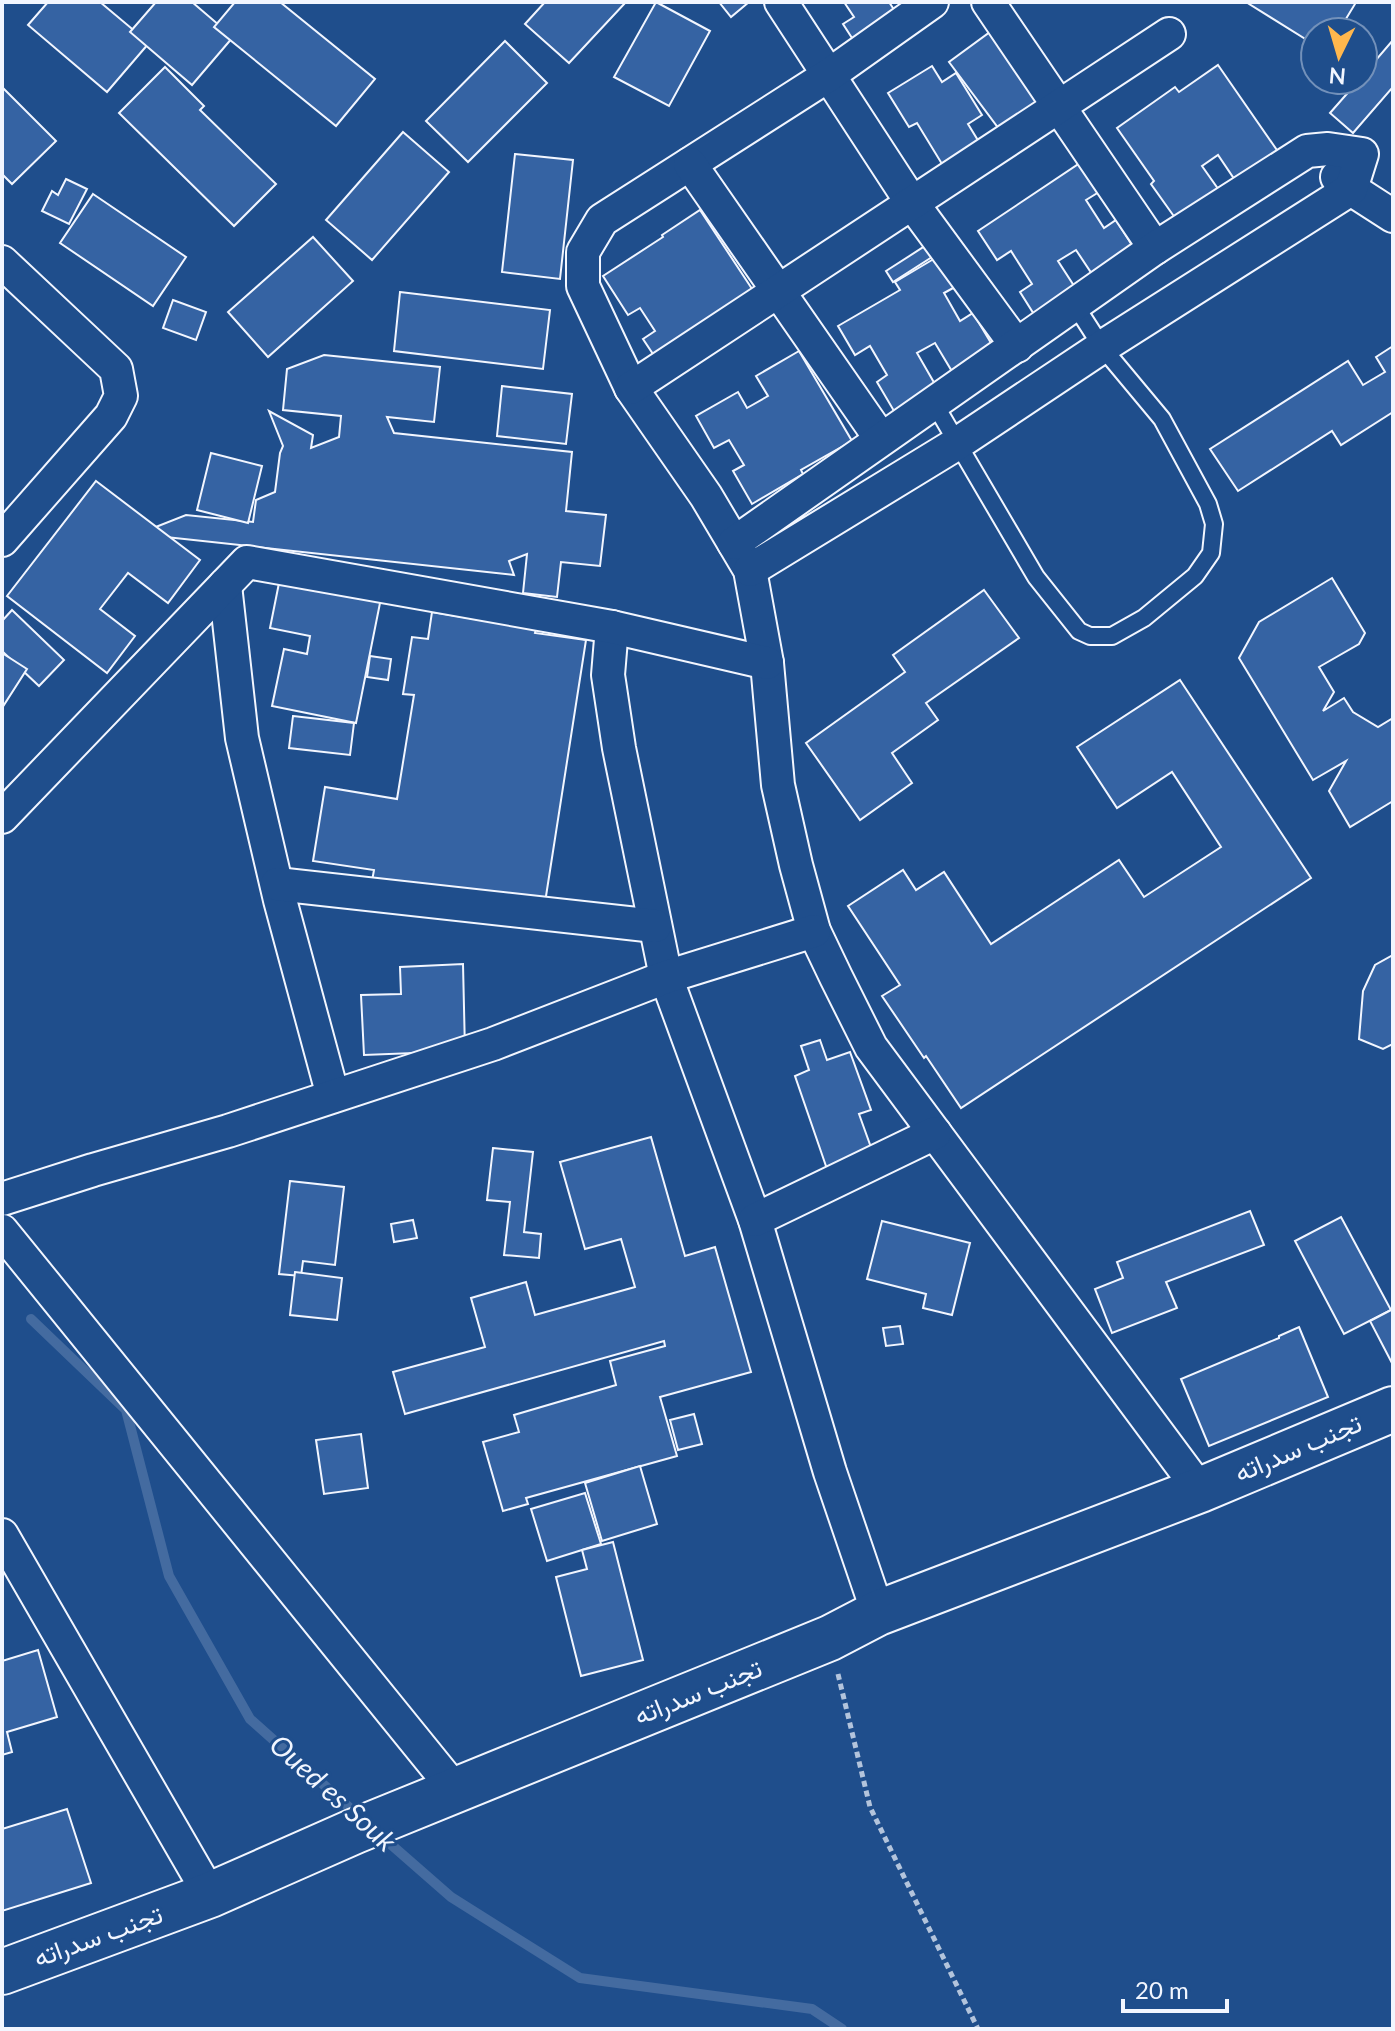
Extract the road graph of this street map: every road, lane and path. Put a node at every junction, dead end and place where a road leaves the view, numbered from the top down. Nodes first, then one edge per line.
1 (781, 2) edge
2 (932, 2) edge
3 (988, 2) edge
4 (1169, 34) dead end
5 (829, 75) junction
6 (1058, 107) junction
7 (690, 164) junction
8 (1351, 189) junction
9 (912, 203) junction
10 (1393, 216) edge
11 (1155, 248) junction
12 (2, 262) edge
13 (779, 290) junction
14 (1075, 305) junction
15 (1017, 346) junction
16 (1102, 347) junction
17 (631, 388) junction
18 (934, 403) junction
19 (881, 439) junction
20 (958, 443) junction
21 (2, 540) edge
22 (742, 556) junction
23 (225, 585) junction
24 (612, 627) junction
25 (767, 663) junction
26 (2, 817) edge
27 (277, 884) junction
28 (655, 926) junction
29 (814, 931) junction
30 (666, 977) junction
31 (333, 1096) junction
32 (935, 1133) junction
33 (2, 1199) edge
34 (755, 1220) junction
35 (2, 1231) edge
36 (1393, 1409) edge
37 (1200, 1490) junction
38 (2, 1535) edge
39 (878, 1613) junction
40 (830, 1638) junction
41 (456, 1791) junction
42 (210, 1895) junction
43 (2, 1972) edge
44 (978, 2029) edge

1 - 5 street
2 - 5 street
3 - 6 street
4 - 6 street
5 - 7 street
5 - 9 street
6 - 9 street
6 - 11 street
7 - 13 street
7 - 17 street
8 - 10 street
8 - 11 street
8 - 16 street
9 - 13 street
9 - 15 street
11 - 14 street
12 - 21 street
13 - 17 street
13 - 19 street
14 - 15 street
14 - 16 lane
15 - 18 street
16 - 20 street
16 - 20 lane
17 - 22 street
18 - 19 street
18 - 20 lane
19 - 22 street
20 - 22 street
22 - 25 street
23 - 24 street
23 - 26 street
23 - 27 street
24 - 25 street
24 - 28 street
25 - 29 street
27 - 28 street
27 - 31 street
28 - 30 street
29 - 30 street
29 - 32 street
30 - 31 street
30 - 34 street
31 - 33 street
32 - 34 street
32 - 37 street
34 - 39 street
35 - 41 street
36 - 37 highway, تجنب سدراته
37 - 39 highway, تجنب سدراته
38 - 42 street
39 - 40 highway, تجنب سدراته
40 - 41 highway, تجنب سدراته
40 - 44 path
41 - 42 highway, تجنب سدراته
42 - 43 highway, تجنب سدراته

